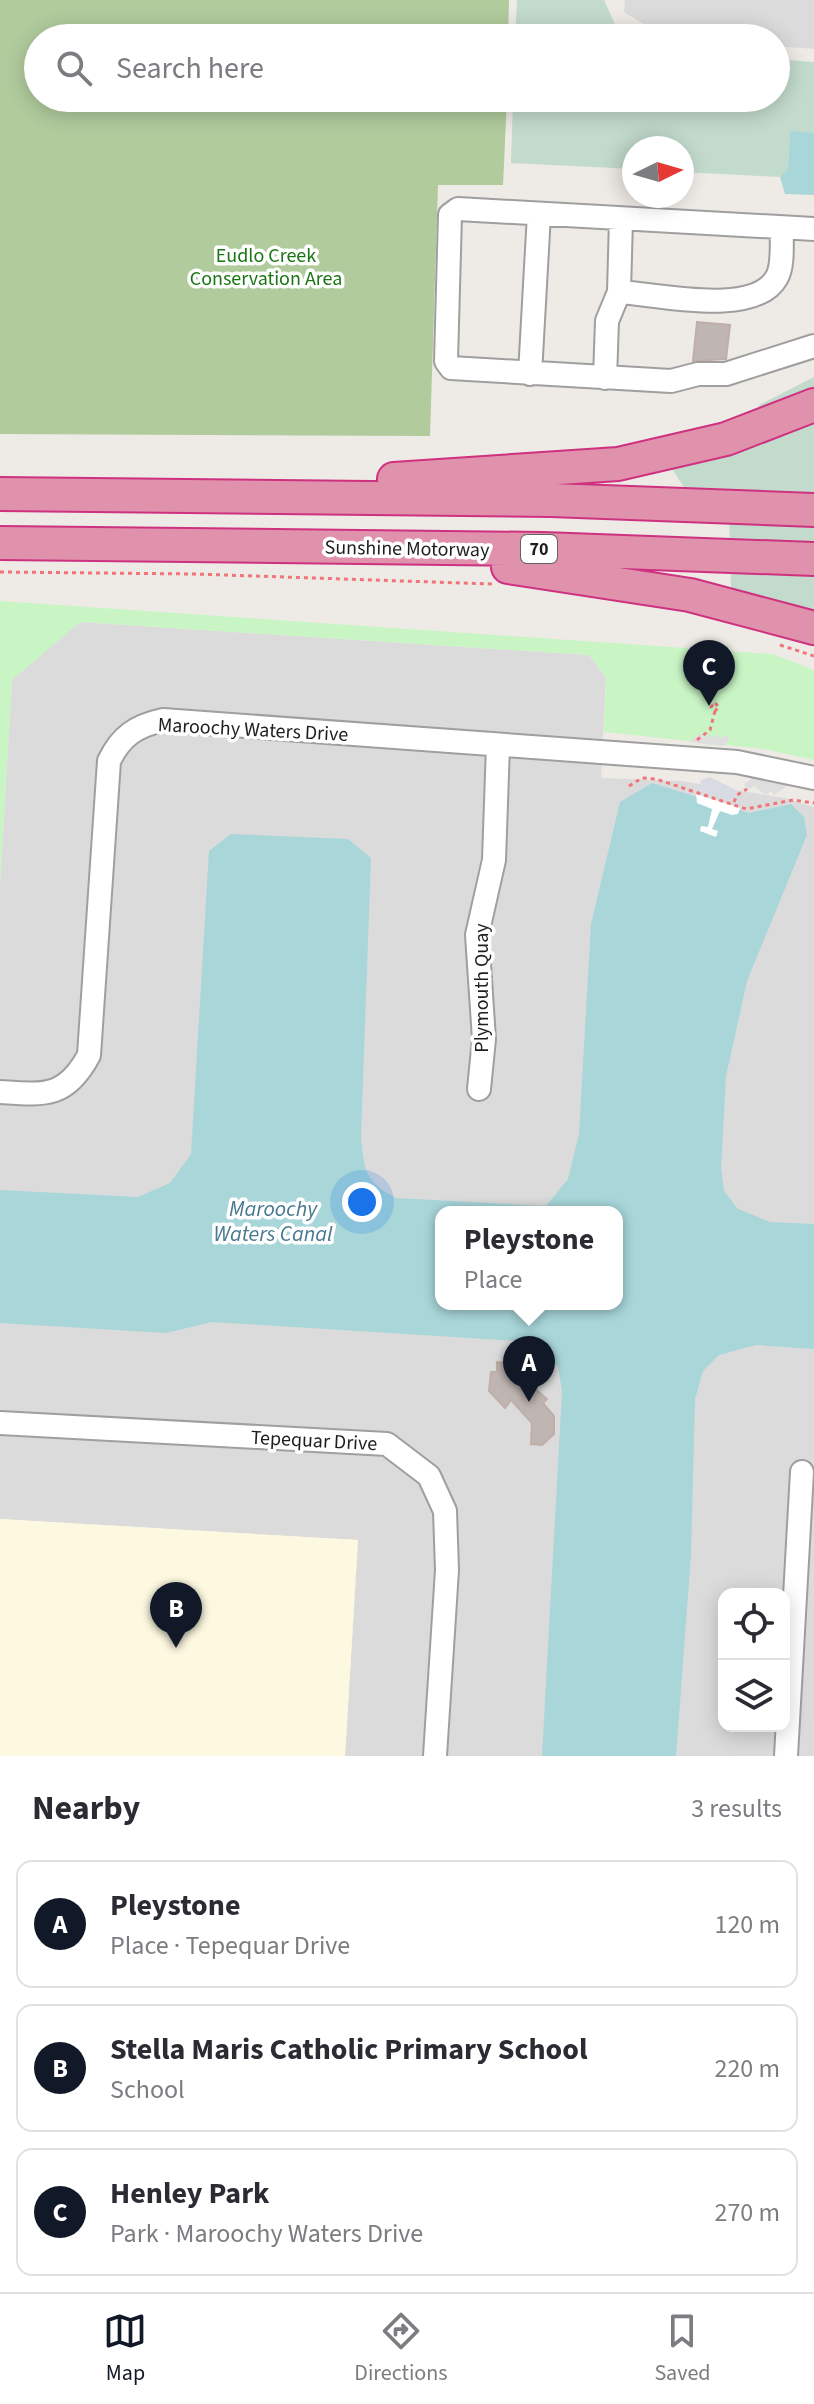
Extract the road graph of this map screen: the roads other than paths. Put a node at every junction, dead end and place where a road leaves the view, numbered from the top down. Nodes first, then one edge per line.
1 (539, 214) junction
2 (621, 219) junction
3 (782, 228) junction
4 (814, 229) edge
5 (619, 292) junction
6 (814, 346) edge
7 (530, 374) junction
8 (605, 378) junction
9 (814, 405) edge
10 (0, 494) edge
11 (294, 497) junction
12 (814, 510) edge
13 (0, 543) edge
14 (264, 546) junction
15 (814, 559) edge
16 (814, 628) edge
17 (498, 745) junction
18 (814, 778) edge
19 (479, 1089) dead end
20 (0, 1092) edge
21 (0, 1423) edge
22 (802, 1472) dead end
23 (791, 1657) junction
24 (814, 1658) edge
25 (435, 1756) edge
26 (786, 1756) edge

1 - 2 street
1 - 7 street
1 - 7 street
2 - 3 street
2 - 5 street
3 - 4 street
3 - 5 street
5 - 8 street
6 - 8 street
7 - 8 street
9 - 11 highway
10 - 11 highway
11 - 12 highway
13 - 14 highway, Sunshine Motorway / 70
14 - 15 highway, Sunshine Motorway / 70
14 - 16 highway
17 - 18 street, Maroochy Waters Drive
17 - 19 street, Plymouth Quay
17 - 20 street, Maroochy Waters Drive
21 - 25 street, Tepequar Drive
22 - 23 street
23 - 24 street
23 - 26 street

